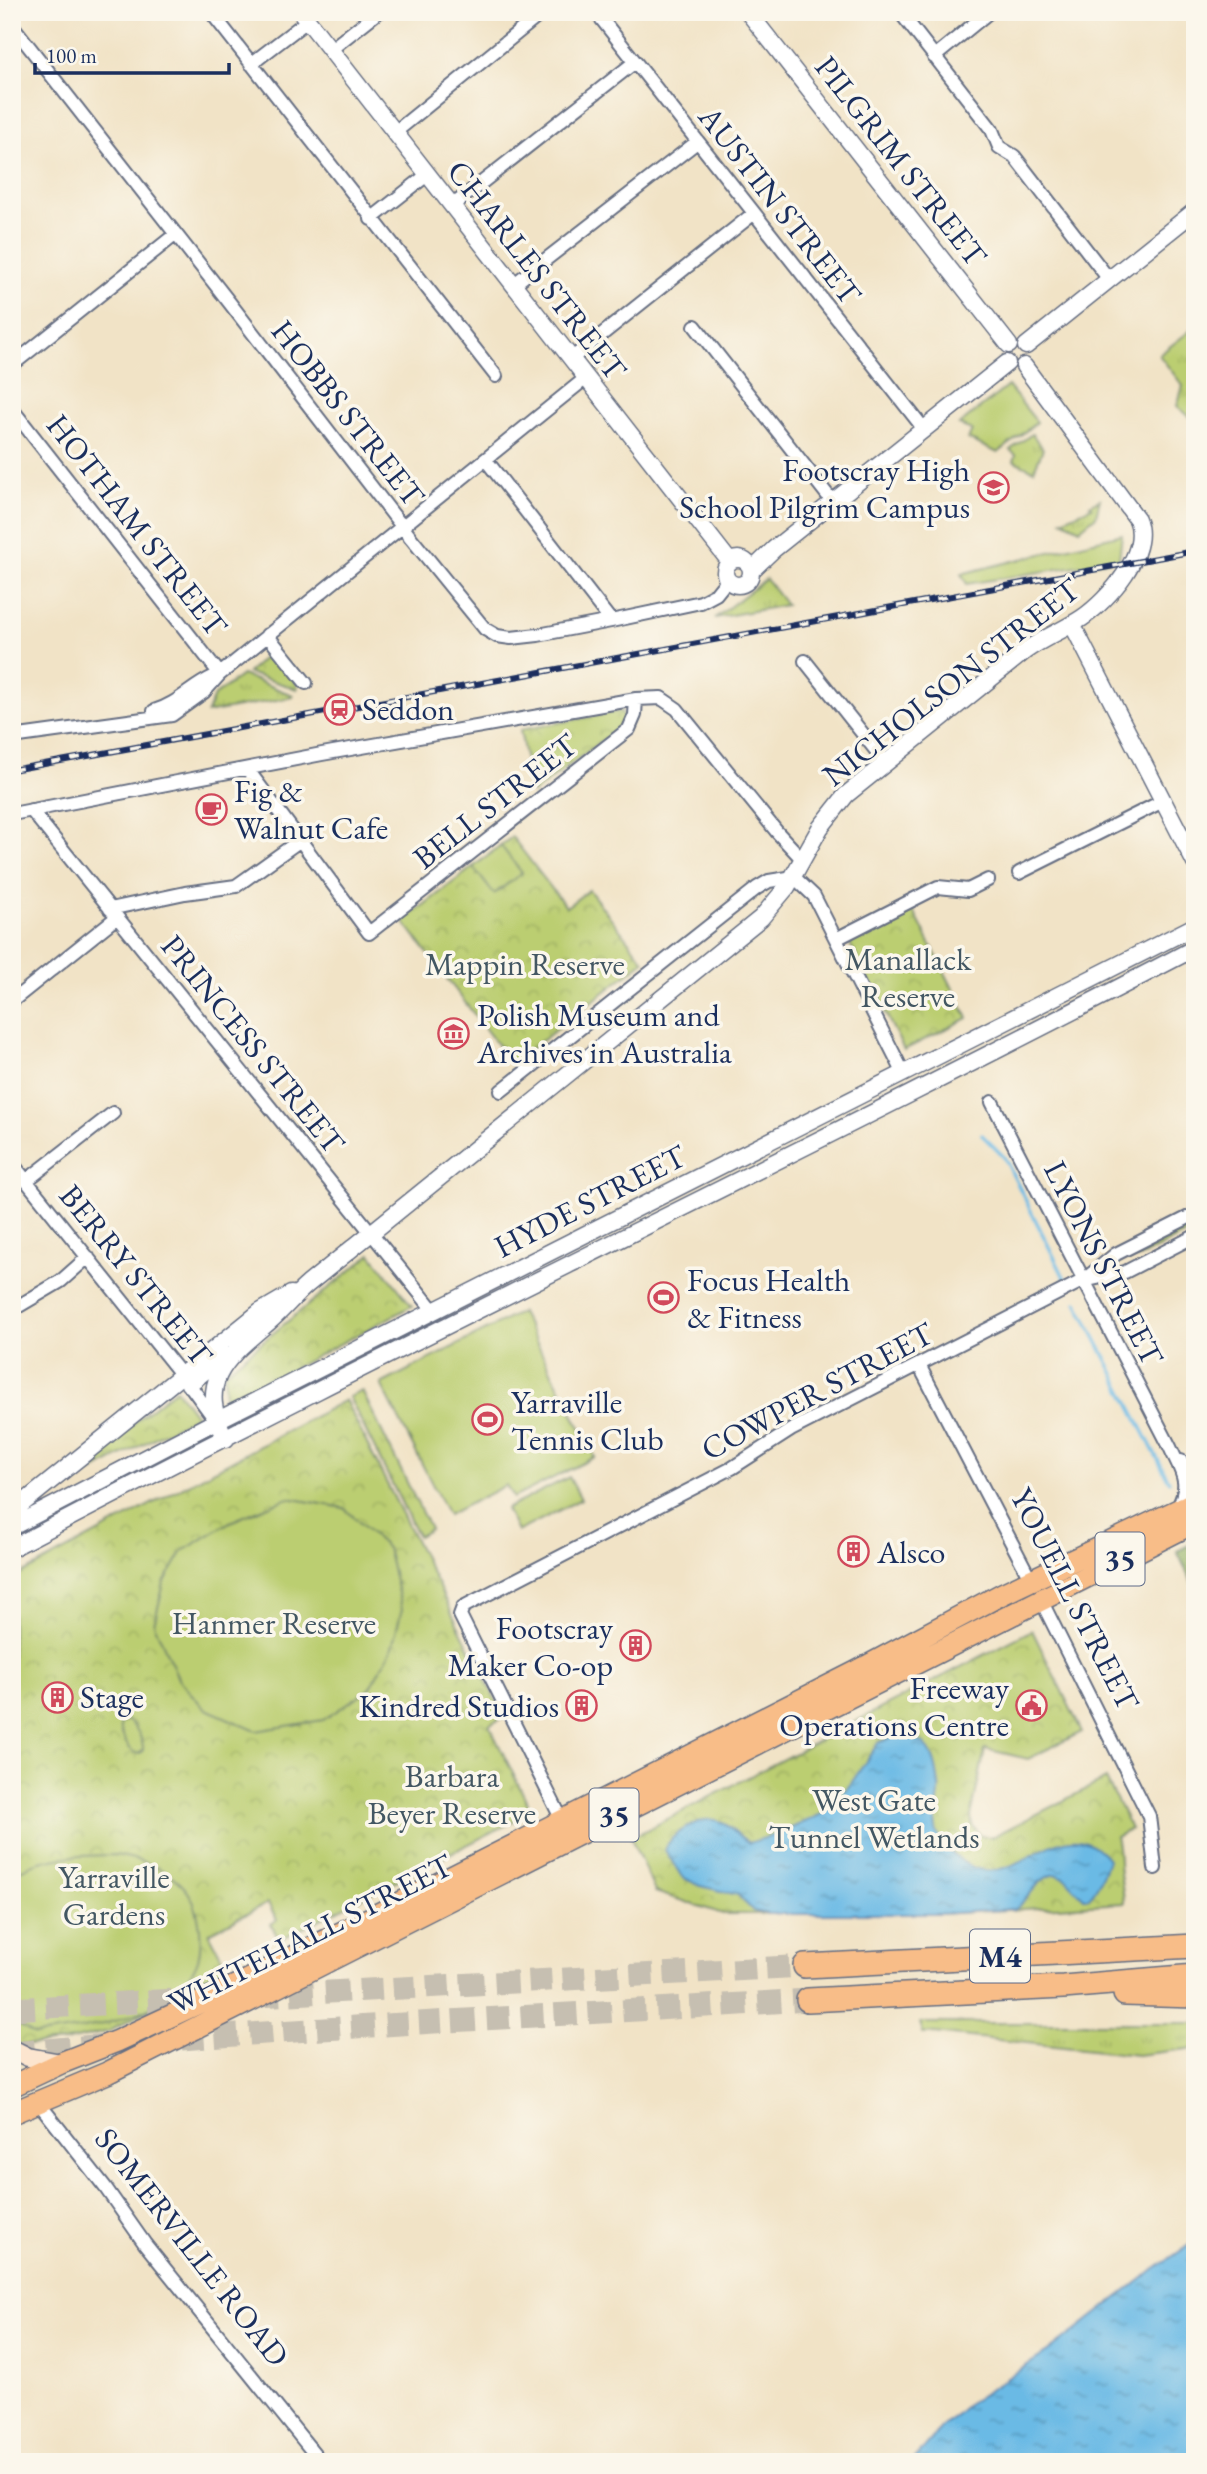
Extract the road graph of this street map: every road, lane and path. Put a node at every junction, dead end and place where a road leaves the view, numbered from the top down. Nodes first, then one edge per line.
1 (211, 12) edge
2 (377, 12) edge
3 (543, 12) edge
4 (596, 12) edge
5 (748, 12) edge
6 (900, 12) edge
7 (989, 12) edge
8 (304, 17) edge
9 (12, 25) edge
10 (330, 50) junction
11 (934, 57) junction
12 (635, 62) junction
13 (251, 64) junction
14 (394, 133) junction
15 (697, 142) junction
16 (427, 174) junction
17 (452, 206) junction
18 (1195, 211) edge
19 (753, 214) junction
20 (371, 219) junction
21 (176, 234) junction
22 (1108, 278) junction
23 (513, 285) junction
24 (695, 327) dead end
25 (1018, 345) junction
26 (571, 359) junction
27 (1007, 363) junction
28 (12, 365) edge
29 (1024, 366) junction
30 (496, 376) dead end
31 (586, 378) junction
32 (12, 409) edge
33 (924, 429) junction
34 (486, 460) junction
35 (833, 502) junction
36 (402, 527) junction
37 (730, 562) junction
38 (749, 567) junction
39 (727, 579) junction
40 (611, 621) junction
41 (1072, 624) junction
42 (267, 635) junction
43 (805, 662) dead end
44 (220, 674) junction
45 (306, 683) dead end
46 (636, 699) junction
47 (62, 732) junction
48 (12, 737) edge
49 (12, 745) edge
50 (886, 763) junction
51 (248, 770) junction
52 (1163, 801) junction
53 (30, 810) junction
54 (12, 814) edge
55 (299, 841) junction
56 (803, 860) junction
57 (1195, 863) edge
58 (1019, 873) dead end
59 (794, 877) junction
60 (988, 880) dead end
61 (114, 913) junction
62 (1195, 926) edge
63 (836, 939) junction
64 (1195, 948) edge
65 (12, 1001) edge
66 (964, 1043) junction
67 (973, 1061) junction
68 (904, 1074) junction
69 (501, 1091) dead end
70 (992, 1102) dead end
71 (113, 1112) dead end
72 (12, 1163) edge
73 (26, 1181) junction
74 (1195, 1214) edge
75 (372, 1232) junction
76 (1195, 1236) edge
77 (88, 1257) junction
78 (1084, 1280) junction
79 (303, 1288) junction
80 (12, 1310) edge
81 (434, 1311) junction
82 (448, 1325) junction
83 (256, 1333) junction
84 (919, 1365) junction
85 (186, 1379) junction
86 (216, 1421) junction
87 (226, 1439) junction
88 (1170, 1447) junction
89 (1195, 1476) edge
90 (1186, 1506) edge
91 (12, 1512) edge
92 (1195, 1522) edge
93 (12, 1527) edge
94 (12, 1548) edge
95 (1031, 1580) junction
96 (1041, 1601) junction
97 (806, 1708) junction
98 (567, 1828) junction
99 (1155, 1868) dead end
100 (1195, 1946) edge
101 (805, 1966) tunnel mouth
102 (1195, 1976) edge
103 (1063, 1987) junction
104 (1195, 1996) edge
105 (808, 2000) tunnel mouth
106 (12, 2049) edge
107 (61, 2063) junction
108 (15, 2079) edge
109 (38, 2102) junction
110 (12, 2113) edge
111 (321, 2462) edge

1 - 13 street
2 - 10 street
3 - 14 street
4 - 12 street, AUSTIN STREET
5 - 25 street, PILGRIM STREET
6 - 11 street
7 - 11 street
8 - 10 street, CHARLES STREET
8 - 13 street
9 - 21 street, HOBBS STREET
10 - 14 street, CHARLES STREET
11 - 22 street
12 - 15 street, AUSTIN STREET
12 - 17 street
13 - 20 street
14 - 16 street, CHARLES STREET
15 - 19 street, AUSTIN STREET
15 - 23 street
16 - 17 street, CHARLES STREET
16 - 20 street
17 - 23 street, CHARLES STREET
18 - 22 street
19 - 26 street
19 - 33 street, AUSTIN STREET
20 - 30 street
21 - 28 street
21 - 36 street, HOBBS STREET
22 - 25 street
23 - 26 street, CHARLES STREET
24 - 35 street
25 - 27 street
25 - 29 street
26 - 31 street, CHARLES STREET
27 - 29 street
27 - 33 street
29 - 41 street, NICHOLSON STREET
31 - 34 street
31 - 37 street, CHARLES STREET
32 - 44 street, HOTHAM STREET
33 - 35 street
34 - 36 street
34 - 40 street
35 - 38 street
36 - 40 street, HOBBS STREET
36 - 42 street
37 - 38 street
37 - 39 street
38 - 39 street
39 - 40 street, HOBBS STREET
41 - 50 street, NICHOLSON STREET
41 - 52 street
42 - 44 street
42 - 45 street
43 - 50 street
44 - 47 street
46 - 51 street
46 - 55 street, BELL STREET
46 - 56 street
47 - 48 street
47 - 49 street
50 - 56 street, NICHOLSON STREET
51 - 53 street
51 - 55 street
52 - 57 street
52 - 58 street
53 - 54 street
53 - 61 street, PRINCESS STREET
55 - 61 street
56 - 59 street, NICHOLSON STREET
59 - 63 street
59 - 69 street
59 - 75 street, NICHOLSON STREET
60 - 63 street
61 - 65 street
61 - 75 street, PRINCESS STREET
62 - 66 street, HYDE STREET
63 - 68 street
64 - 67 street, HYDE STREET
66 - 67 street
66 - 68 street, HYDE STREET
67 - 82 street, HYDE STREET
68 - 81 street, HYDE STREET
70 - 78 street, LYONS STREET
71 - 73 street
72 - 73 street, BERRY STREET
73 - 77 street, BERRY STREET
74 - 78 street, COWPER STREET
75 - 79 street, NICHOLSON STREET
75 - 81 street, PRINCESS STREET
76 - 78 street, COWPER STREET
77 - 80 street
77 - 85 street, BERRY STREET
78 - 84 street, COWPER STREET
78 - 88 street, LYONS STREET
79 - 83 street, NICHOLSON STREET
79 - 85 street, NICHOLSON STREET
81 - 82 street
81 - 86 street, HYDE STREET
82 - 87 street, HYDE STREET
83 - 85 street
83 - 86 street, NICHOLSON STREET
84 - 95 street, YOUELL STREET
84 - 98 street, COWPER STREET
85 - 86 street, BERRY STREET
85 - 91 street, NICHOLSON STREET
86 - 87 street
86 - 93 street, HYDE STREET
87 - 94 street, HYDE STREET
88 - 89 street, LYONS STREET
88 - 90 street, LYONS STREET
90 - 95 main road, WHITEHALL STREET / 35
92 - 96 main road, WHITEHALL STREET / 35
95 - 96 main road, YOUELL STREET
95 - 97 main road, WHITEHALL STREET / 35
96 - 97 main road, WHITEHALL STREET / 35
96 - 99 street, YOUELL STREET
97 - 98 main road, WHITEHALL STREET / 35
98 - 107 main road, WHITEHALL STREET / 35
98 - 109 main road, WHITEHALL STREET / 35
100 - 101 highway, M4
102 - 103 highway, M4
103 - 104 highway
103 - 105 highway, M4
106 - 107 main road
107 - 108 main road, WHITEHALL STREET / 35
108 - 109 main road, SOMERVILLE ROAD
109 - 110 main road, WHITEHALL STREET / 35
109 - 111 street, SOMERVILLE ROAD

